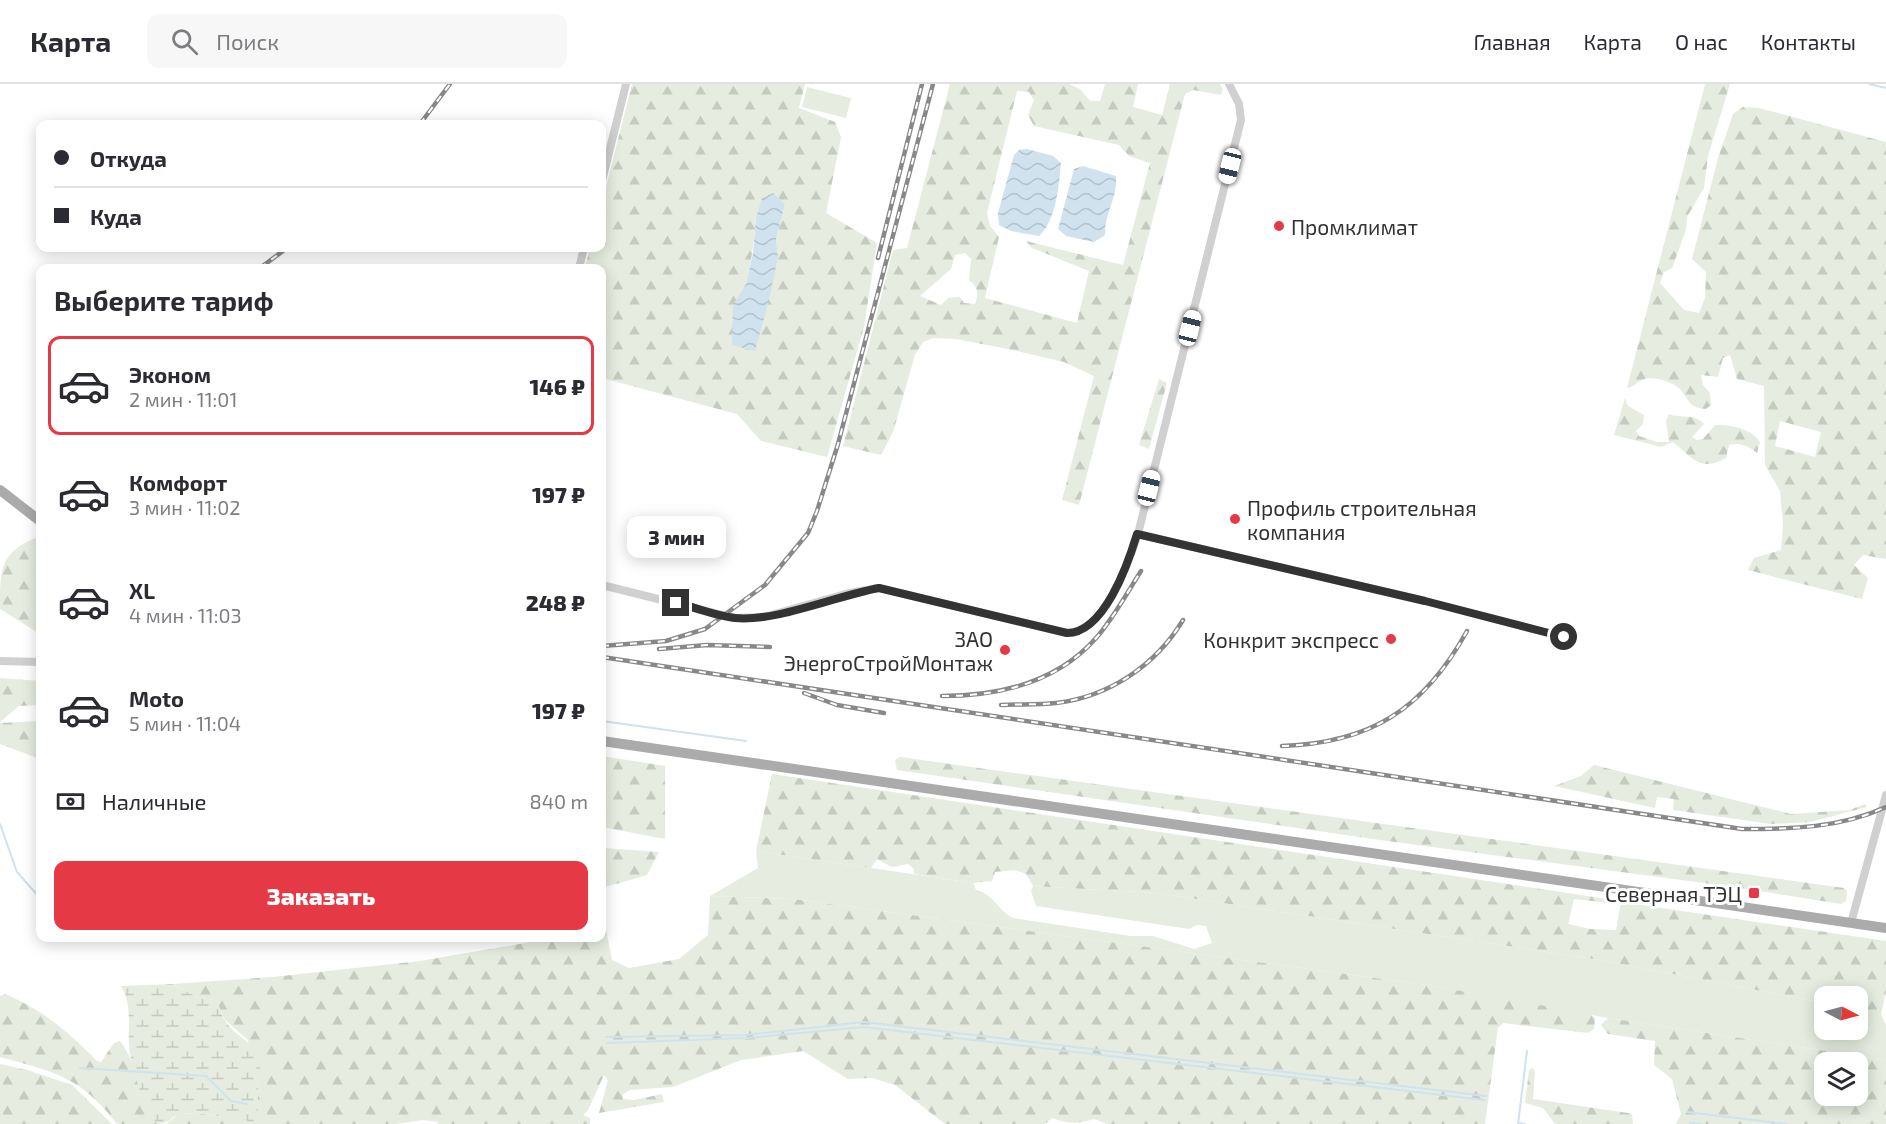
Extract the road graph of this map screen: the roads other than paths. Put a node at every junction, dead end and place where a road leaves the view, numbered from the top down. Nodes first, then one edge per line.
1 (626, 84) edge
2 (1229, 84) edge
3 (606, 165) edge
4 (0, 490) edge
5 (36, 518) edge
6 (1137, 534) junction
7 (606, 586) edge
8 (1564, 637) dead end
9 (0, 661) edge
10 (36, 663) edge
11 (606, 742) edge
12 (1886, 795) edge
13 (1851, 923) junction
14 (1886, 928) edge

1 - 3 street
2 - 6 street
4 - 5 main road
6 - 7 street
6 - 8 street
9 - 10 street
11 - 13 main road
12 - 13 street
13 - 14 main road

